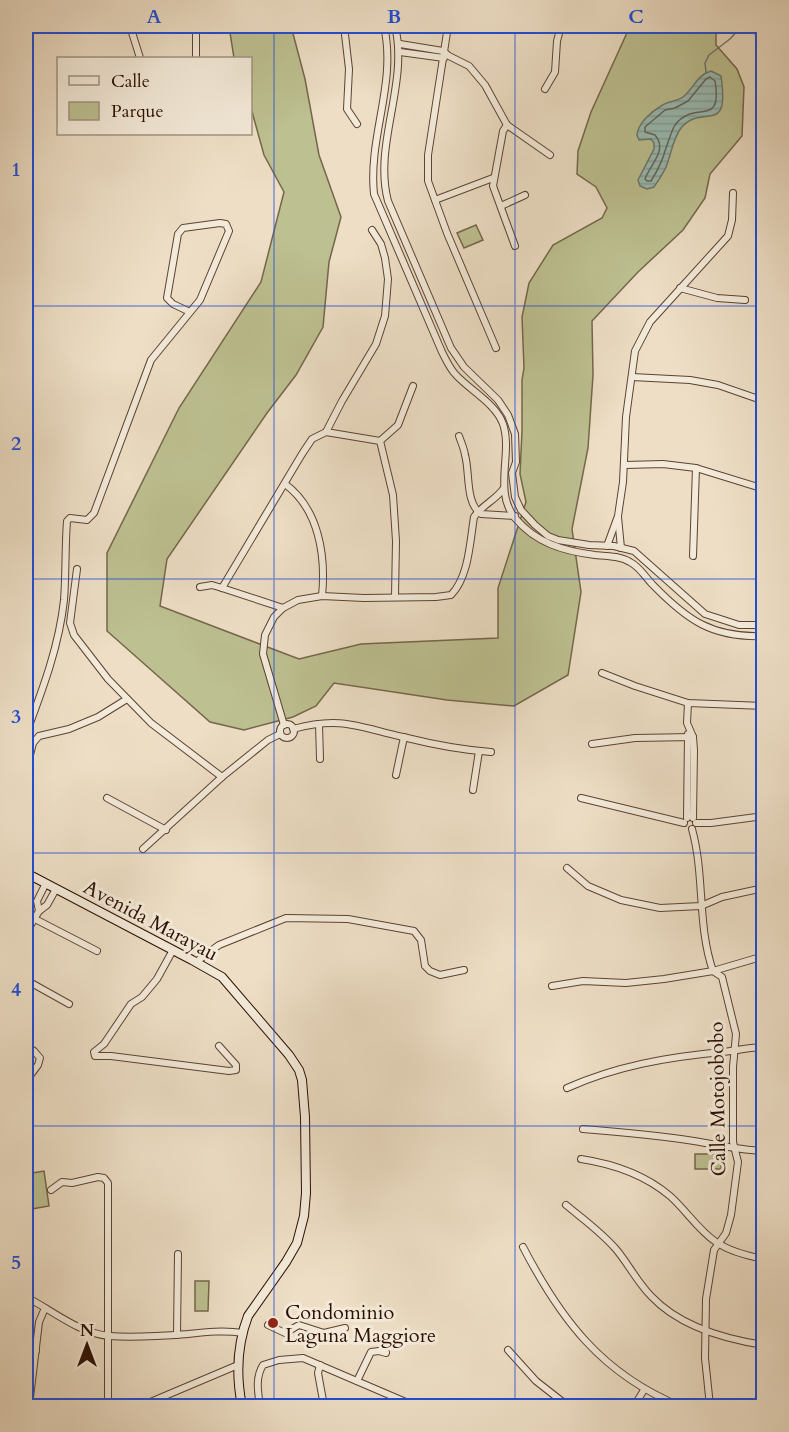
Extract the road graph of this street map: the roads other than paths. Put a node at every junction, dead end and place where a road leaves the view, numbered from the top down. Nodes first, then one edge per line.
1 (130, 26) edge
2 (196, 26) edge
3 (344, 26) edge
4 (384, 26) edge
5 (395, 26) edge
6 (448, 26) edge
7 (561, 26) edge
8 (400, 44) junction
9 (400, 52) junction
10 (445, 55) junction
11 (140, 57) edge
12 (196, 57) edge
13 (387, 83) junction
14 (397, 84) junction
15 (545, 89) dead end
16 (357, 124) dead end
17 (507, 125) junction
18 (550, 154) dead end
19 (493, 178) junction
20 (733, 193) dead end
21 (525, 195) dead end
22 (435, 200) junction
23 (501, 206) junction
24 (372, 230) dead end
25 (515, 246) dead end
26 (425, 287) junction
27 (680, 288) junction
28 (416, 291) junction
29 (745, 300) dead end
30 (190, 312) junction
31 (496, 348) dead end
32 (632, 377) junction
33 (413, 386) dead end
34 (764, 401) edge
35 (326, 432) junction
36 (459, 436) dead end
37 (380, 441) junction
38 (625, 465) junction
39 (696, 468) junction
40 (513, 483) junction
41 (285, 484) junction
42 (504, 488) junction
43 (764, 489) edge
44 (478, 512) junction
45 (513, 516) junction
46 (525, 516) junction
47 (618, 516) junction
48 (607, 546) junction
49 (621, 548) junction
50 (693, 556) dead end
51 (76, 569) dead end
52 (667, 582) junction
53 (764, 584) edge
54 (200, 587) dead end
55 (222, 588) junction
56 (657, 589) junction
57 (676, 591) junction
58 (763, 591) edge
59 (322, 596) junction
60 (395, 596) junction
61 (669, 599) junction
62 (283, 608) junction
63 (764, 625) edge
64 (764, 636) edge
65 (602, 673) dead end
66 (127, 699) junction
67 (688, 703) junction
68 (764, 706) edge
69 (320, 724) junction
70 (284, 725) junction
71 (293, 729) junction
72 (26, 734) edge
73 (280, 734) junction
74 (690, 735) junction
75 (404, 737) junction
76 (592, 744) dead end
77 (479, 751) junction
78 (491, 752) dead end
79 (320, 759) dead end
80 (26, 771) edge
81 (396, 775) dead end
82 (222, 777) junction
83 (473, 790) dead end
84 (107, 798) dead end
85 (580, 798) dead end
86 (764, 816) edge
87 (690, 820) junction
88 (166, 830) junction
89 (143, 849) dead end
90 (567, 868) dead end
91 (26, 873) edge
92 (46, 883) junction
93 (764, 888) edge
94 (56, 889) junction
95 (701, 906) junction
96 (39, 911) junction
97 (35, 919) junction
98 (26, 933) edge
99 (173, 950) junction
100 (98, 951) dead end
101 (764, 956) edge
102 (196, 962) junction
103 (464, 970) dead end
104 (713, 971) junction
105 (26, 980) edge
106 (552, 986) dead end
107 (69, 1004) dead end
108 (104, 1044) junction
109 (26, 1046) edge
110 (219, 1046) dead end
111 (764, 1047) edge
112 (736, 1051) junction
113 (111, 1056) junction
114 (26, 1081) edge
115 (567, 1088) dead end
116 (583, 1129) dead end
117 (735, 1149) junction
118 (764, 1151) edge
119 (581, 1159) dead end
120 (51, 1190) dead end
121 (566, 1205) dead end
122 (717, 1243) junction
123 (523, 1247) dead end
124 (178, 1254) dead end
125 (764, 1259) edge
126 (26, 1297) edge
127 (45, 1308) junction
128 (268, 1325) dead end
129 (345, 1328) dead end
130 (704, 1329) junction
131 (243, 1333) junction
132 (177, 1335) junction
133 (108, 1336) junction
134 (764, 1345) edge
135 (26, 1349) edge
136 (508, 1350) dead end
137 (36, 1351) junction
138 (386, 1353) dead end
139 (238, 1365) junction
140 (320, 1365) junction
141 (357, 1381) junction
142 (644, 1390) junction
143 (29, 1407) edge
144 (108, 1407) edge
145 (141, 1407) edge
146 (242, 1407) edge
147 (260, 1407) edge
148 (324, 1407) edge
149 (415, 1407) edge
150 (568, 1407) edge
151 (634, 1407) edge
152 (680, 1407) edge
153 (710, 1407) edge

1 - 11 street
2 - 12 street
3 - 16 street
4 - 13 street
5 - 8 street
6 - 10 street
7 - 15 street
8 - 9 street
8 - 10 street
9 - 10 street
9 - 14 street
10 - 17 street
10 - 22 street
13 - 14 street
13 - 28 street
14 - 26 street
17 - 18 street
17 - 19 street
19 - 22 street
19 - 23 street
20 - 27 street
21 - 23 street
22 - 31 street
23 - 25 street
24 - 35 street
26 - 28 street
26 - 40 street
27 - 29 street
27 - 32 street
28 - 42 street
30 - 30 street
30 - 72 street
32 - 34 street
32 - 38 street
33 - 37 street
35 - 37 street
35 - 41 street
36 - 44 street
37 - 60 street
38 - 39 street
38 - 47 street
39 - 43 street
39 - 50 street
40 - 42 street
40 - 46 street
41 - 55 street
41 - 59 street
42 - 44 street
42 - 45 street
44 - 45 street
44 - 60 street
45 - 46 street
45 - 56 street
46 - 48 street
47 - 48 street
47 - 49 street
48 - 49 street
49 - 52 street
51 - 66 street
52 - 56 street
52 - 57 street
53 - 58 street
54 - 55 street
55 - 62 street
56 - 61 street
57 - 61 street
57 - 63 street
59 - 60 street
59 - 62 street
61 - 64 street
62 - 70 street
65 - 67 street
66 - 80 street
66 - 82 street
67 - 68 street
67 - 74 street
69 - 71 street
69 - 75 street
69 - 79 street
70 - 71 street
70 - 73 street
71 - 73 street
73 - 82 street
74 - 76 street
74 - 87 street
75 - 77 street
75 - 81 street
77 - 78 street
77 - 83 street
82 - 88 street
84 - 88 street
85 - 87 street
86 - 87 street
87 - 95 street, Calle Motojobobo
88 - 89 street
90 - 95 street
91 - 92 street, Avenida Marayau
92 - 94 street, Avenida Marayau
92 - 96 street
93 - 95 street
94 - 96 street
94 - 99 street, Avenida Marayau
95 - 104 street, Calle Motojobobo
96 - 97 street
97 - 98 street
97 - 100 street
99 - 102 street, Avenida Marayau
99 - 108 street
101 - 104 street
102 - 103 street
102 - 131 street, Avenida Marayau
104 - 106 street
104 - 112 street, Calle Motojobobo
105 - 107 street
108 - 113 street
108 - 113 street
109 - 114 street
110 - 113 street
111 - 112 street
112 - 115 street
112 - 117 street, Calle Motojobobo
116 - 117 street
117 - 118 street
117 - 122 street, Calle Motojobobo
119 - 122 street
120 - 133 street
121 - 130 street
122 - 125 street
122 - 130 street, Calle Motojobobo
123 - 142 street
124 - 132 street
126 - 127 street
127 - 133 street
127 - 137 street
128 - 129 street
130 - 134 street
130 - 153 street, Calle Motojobobo
131 - 132 street
131 - 139 street, Avenida Marayau
132 - 133 street
133 - 144 street
135 - 137 street
136 - 150 street
137 - 143 street
138 - 141 street
139 - 145 street
139 - 146 street, Avenida Marayau
140 - 141 street
140 - 147 street
140 - 148 street
141 - 149 street
142 - 151 street
142 - 152 street

